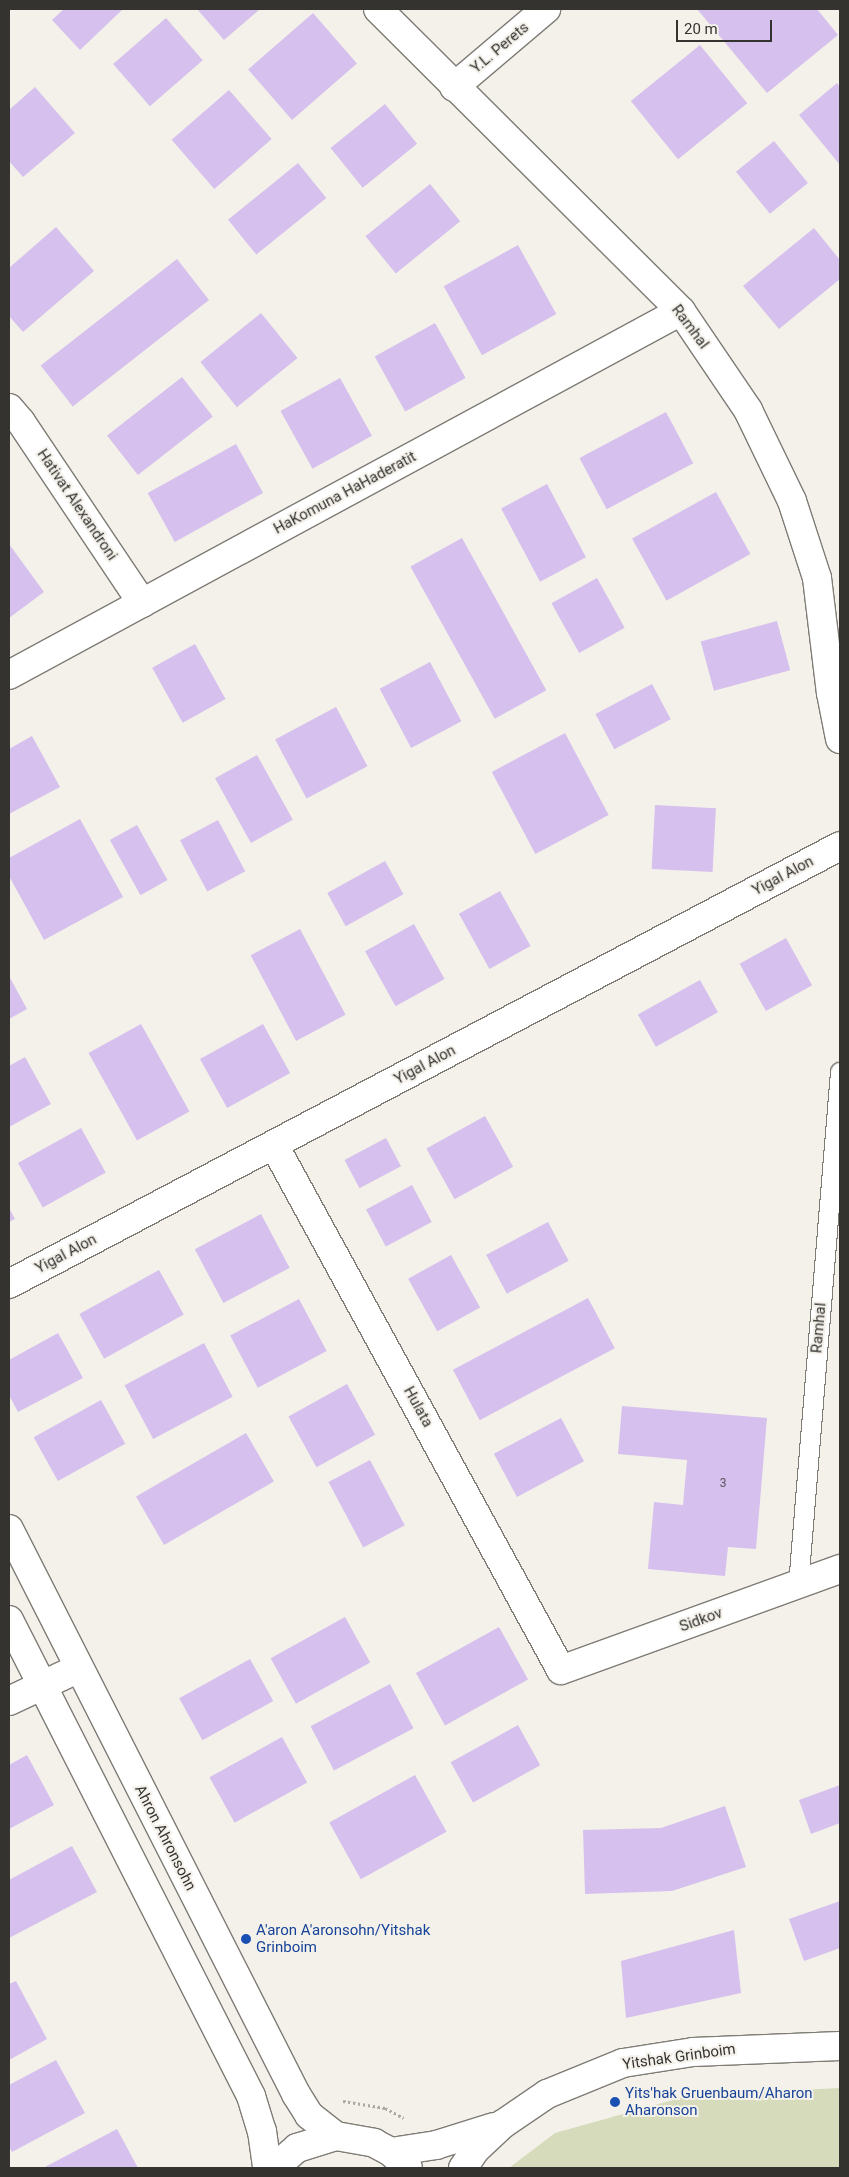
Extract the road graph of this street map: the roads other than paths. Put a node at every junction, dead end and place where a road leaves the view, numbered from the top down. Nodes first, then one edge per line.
1 (378, 9) edge
2 (546, 9) edge
3 (454, 87) junction
4 (681, 311) junction
5 (9, 408) edge
6 (142, 603) junction
7 (9, 675) edge
8 (840, 739) edge
9 (840, 846) edge
10 (840, 1072) edge
11 (274, 1145) junction
12 (9, 1284) edge
13 (9, 1530) edge
14 (840, 1569) edge
15 (798, 1585) junction
16 (9, 1620) edge
17 (79, 1668) junction
18 (562, 1670) joint
19 (42, 1686) junction
20 (9, 1702) edge
21 (840, 2046) edge
22 (503, 2124) junction
23 (336, 2136) junction
24 (400, 2160) edge
25 (267, 2168) edge
26 (274, 2168) edge
27 (463, 2168) edge

1 - 3 street, Ramhal
2 - 3 street, Y.L. Perets
3 - 4 street, Ramhal
4 - 6 street, HaKomuna HaHaderatit
4 - 8 street, Ramhal
5 - 6 street, Hativat Alexandroni
6 - 7 street, HaKomuna HaHaderatit
9 - 11 street, Yigal Alon
10 - 15 lane, Ramhal
11 - 12 street, Yigal Alon
11 - 18 street, Hulata
13 - 17 street, Ahron Ahronsohn
14 - 15 street, Sidkov
15 - 18 street, Sidkov
16 - 19 street
17 - 19 street
17 - 23 street, Ahron Ahronsohn
19 - 20 street
19 - 25 street
21 - 22 street, Yitshak Grinboim
22 - 24 street, Yitshak Grinboim
22 - 27 street, Yitshak Grinboim
23 - 24 street
23 - 26 street

